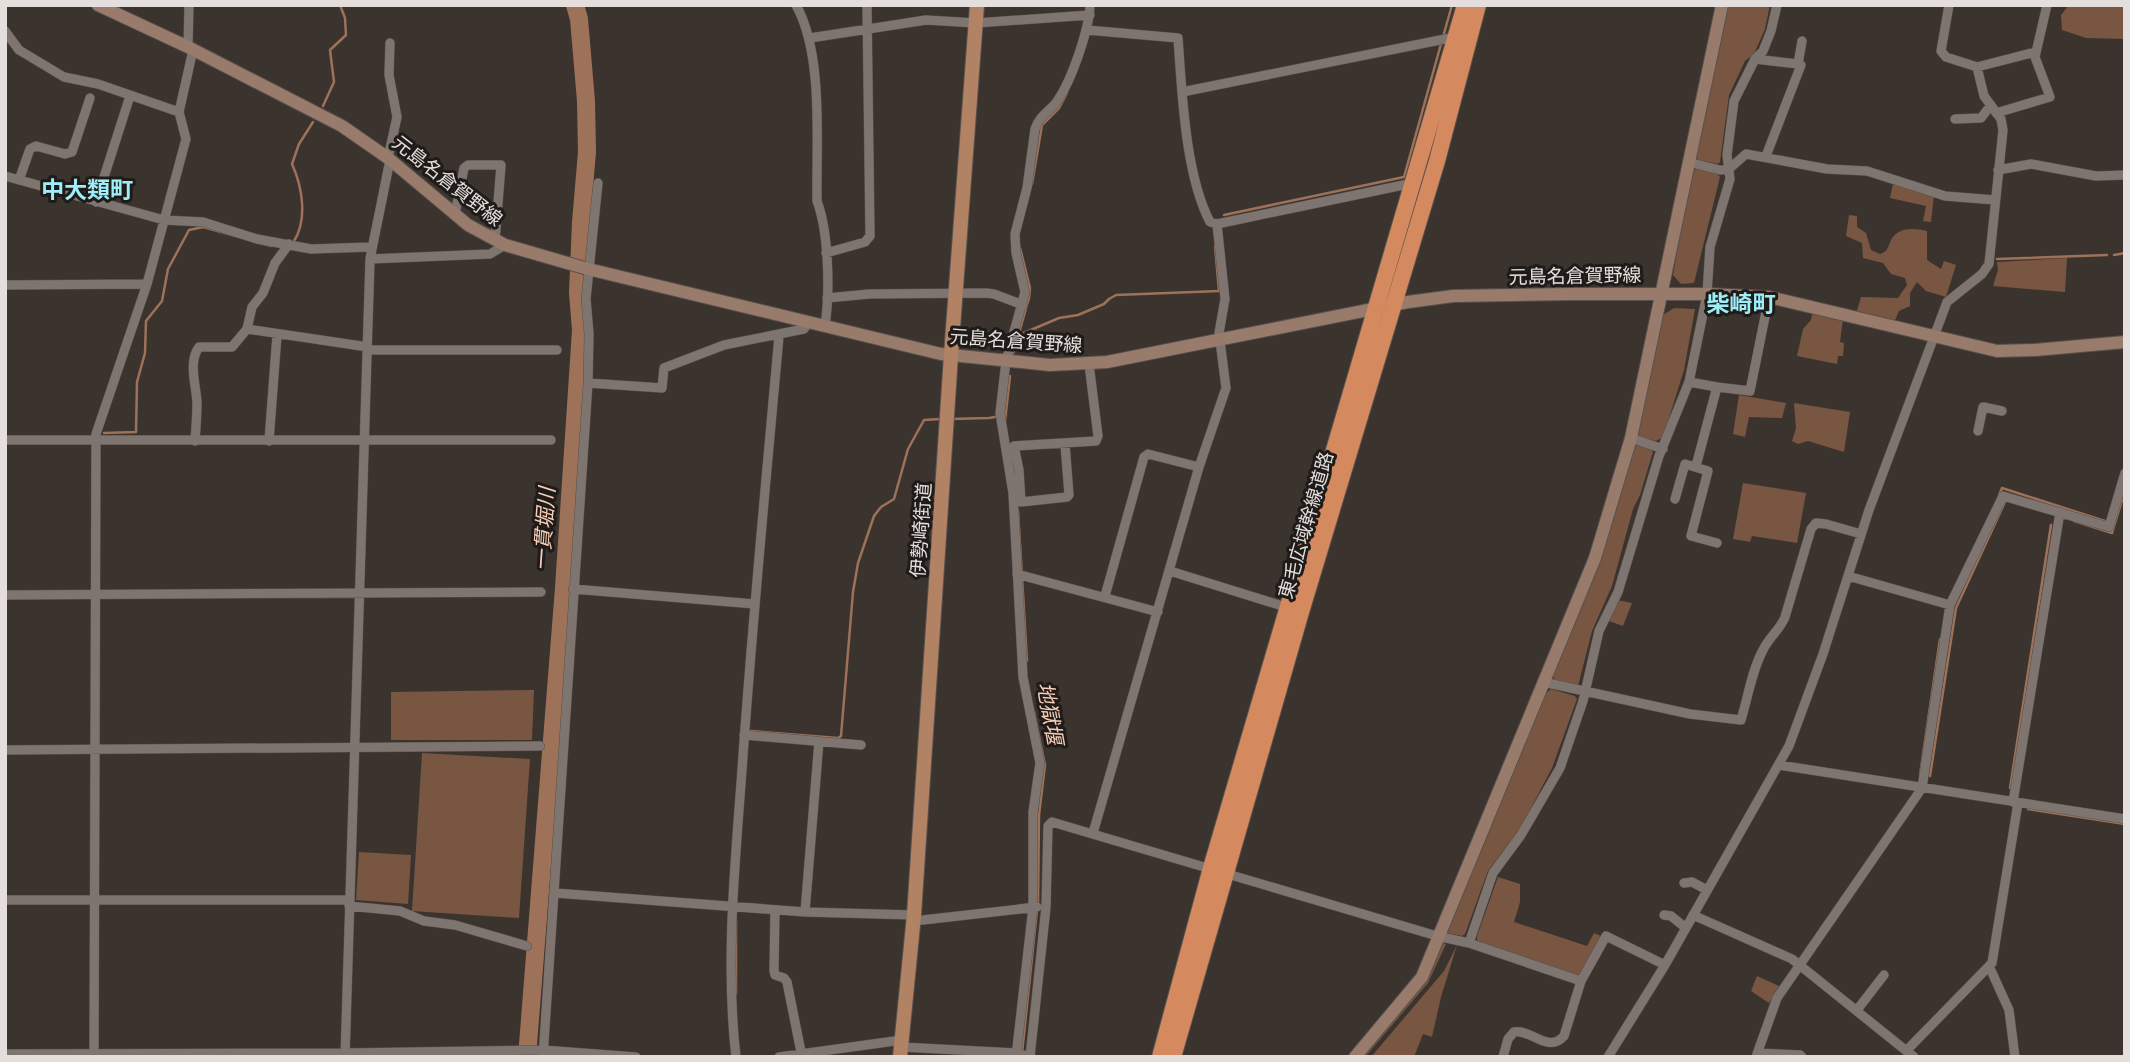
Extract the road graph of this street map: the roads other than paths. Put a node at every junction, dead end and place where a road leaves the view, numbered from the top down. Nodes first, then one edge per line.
1 (99, 5) edge
2 (189, 5) edge
3 (796, 5) edge
4 (867, 5) edge
5 (977, 5) edge
6 (1465, 5) edge
7 (1478, 5) edge
8 (1722, 5) edge
9 (1777, 5) edge
10 (1949, 5) edge
11 (2047, 5) edge
12 (1090, 10) edge
13 (976, 23) junction
14 (867, 28) junction
15 (1087, 30) junction
16 (5, 31) edge
17 (1455, 37) junction
18 (810, 38) junction
19 (1802, 41) dead end
20 (390, 43) dead end
21 (190, 48) junction
22 (2035, 52) junction
23 (1755, 59) junction
24 (1801, 65) dead end
25 (1977, 67) junction
26 (1182, 92) junction
27 (130, 96) junction
28 (90, 98) dead end
29 (1993, 109) junction
30 (179, 112) junction
31 (1955, 119) dead end
32 (1766, 156) junction
33 (389, 159) junction
34 (1688, 162) junction
35 (1729, 169) junction
36 (1998, 170) junction
37 (5, 176) edge
38 (2125, 176) edge
39 (19, 180) junction
40 (1415, 182) junction
41 (598, 183) dead end
42 (1995, 200) junction
43 (96, 202) junction
44 (455, 214) junction
45 (164, 220) junction
46 (1217, 223) junction
47 (500, 243) junction
48 (289, 244) junction
49 (371, 247) junction
50 (826, 253) junction
51 (370, 259) junction
52 (589, 270) junction
53 (147, 284) junction
54 (5, 285) edge
55 (957, 293) junction
56 (1663, 293) junction
57 (1707, 294) junction
58 (1769, 297) junction
59 (827, 298) junction
60 (1392, 304) junction
61 (1023, 305) junction
62 (1375, 308) junction
63 (809, 322) junction
64 (825, 326) junction
65 (247, 329) junction
66 (277, 335) junction
67 (779, 336) junction
68 (1935, 337) junction
69 (1219, 339) junction
70 (2125, 342) edge
71 (368, 349) junction
72 (557, 350) dead end
73 (951, 355) junction
74 (1006, 362) junction
75 (1089, 364) junction
76 (1689, 382) junction
77 (588, 383) junction
78 (1717, 387) junction
79 (2002, 411) dead end
80 (1978, 431) dead end
81 (1631, 438) junction
82 (96, 439) junction
83 (5, 440) edge
84 (365, 440) junction
85 (551, 440) dead end
86 (195, 441) junction
87 (270, 441) junction
88 (1065, 444) junction
89 (1663, 449) junction
90 (1012, 459) junction
91 (1696, 466) junction
92 (1199, 467) junction
93 (2125, 473) edge
94 (1675, 499) dead end
95 (2060, 512) junction
96 (1861, 534) junction
97 (1717, 543) dead end
98 (1170, 571) junction
99 (1017, 574) junction
100 (1847, 576) junction
101 (573, 589) junction
102 (360, 592) junction
103 (541, 592) dead end
104 (95, 594) junction
105 (5, 595) edge
106 (1105, 596) junction
107 (755, 604) junction
108 (1950, 605) junction
109 (1289, 608) junction
110 (1158, 612) junction
111 (1543, 682) junction
112 (1584, 692) junction
113 (744, 735) junction
114 (819, 741) junction
115 (861, 745) dead end
116 (540, 746) dead end
117 (354, 748) junction
118 (5, 750) edge
119 (95, 750) junction
120 (1779, 765) junction
121 (1922, 788) junction
122 (2016, 803) junction
123 (2125, 819) edge
124 (1093, 833) junction
125 (1218, 870) junction
126 (1684, 883) dead end
127 (1707, 890) junction
128 (555, 893) junction
129 (94, 900) junction
130 (5, 901) edge
131 (349, 903) junction
132 (732, 906) junction
133 (1046, 906) junction
134 (1034, 907) junction
135 (775, 910) junction
136 (806, 912) junction
137 (1664, 915) dead end
138 (1693, 915) junction
139 (914, 918) junction
140 (1686, 928) junction
141 (1437, 936) junction
142 (1469, 943) junction
143 (527, 946) dead end
144 (1665, 965) junction
145 (1801, 965) junction
146 (1989, 966) junction
147 (1884, 975) dead end
148 (1581, 981) junction
149 (1857, 1010) junction
150 (901, 1048) edge
151 (542, 1052) edge
152 (936, 1053) edge
153 (1910, 1053) edge
154 (5, 1054) edge
155 (94, 1054) edge
156 (345, 1055) edge
157 (802, 1055) edge
158 (1016, 1055) edge
159 (1757, 1055) edge
160 (636, 1057) edge
161 (736, 1057) edge
162 (779, 1057) edge
163 (1030, 1057) edge
164 (1160, 1057) edge
165 (1173, 1057) edge
166 (1355, 1057) edge
167 (1503, 1057) edge
168 (1608, 1057) edge
169 (1802, 1057) edge
170 (2015, 1057) edge

1 - 21 main road, 元島名倉賀野線
2 - 21 street
3 - 18 street
4 - 14 street
5 - 13 main road, 伊勢崎街道
6 - 17 highway, 東毛広域幹線道路
7 - 60 highway, 東毛広域幹線道路
8 - 34 main road
9 - 23 street
10 - 25 street
11 - 22 street
12 - 13 street
12 - 15 street
13 - 14 street
13 - 55 main road, 伊勢崎街道
14 - 18 street
14 - 50 street
15 - 26 street
15 - 61 street
16 - 27 street
17 - 26 street
17 - 40 highway, 東毛広域幹線道路
18 - 50 street
19 - 23 street
20 - 33 street
21 - 30 street
21 - 33 main road, 元島名倉賀野線
22 - 25 street
22 - 29 street
23 - 35 street
24 - 32 street
25 - 29 street
26 - 46 street
27 - 30 street
27 - 43 street
28 - 39 street
29 - 31 street
29 - 36 street
30 - 45 street
32 - 35 street
32 - 42 street
33 - 44 main road, 元島名倉賀野線
33 - 49 street
34 - 35 street
34 - 56 main road
35 - 57 street
36 - 38 street
36 - 42 street
37 - 39 street
39 - 43 street
40 - 46 street
40 - 62 highway, 東毛広域幹線道路
41 - 52 street
42 - 68 street
43 - 45 street
44 - 47 main road, 元島名倉賀野線
44 - 47 street
45 - 48 street
45 - 53 street
46 - 69 street
47 - 51 street
47 - 52 main road, 元島名倉賀野線
48 - 49 street
48 - 65 street
49 - 51 street
50 - 59 street
51 - 71 street
52 - 63 main road, 元島名倉賀野線
52 - 77 street
53 - 54 street
53 - 82 street
55 - 59 street
55 - 61 street
55 - 73 main road, 伊勢崎街道
56 - 57 main road, 元島名倉賀野線
56 - 60 main road, 元島名倉賀野線
56 - 81 main road
57 - 58 main road, 元島名倉賀野線
57 - 76 street
58 - 68 main road, 元島名倉賀野線
58 - 78 street
59 - 64 street
60 - 62 main road, 元島名倉賀野線
60 - 125 highway, 東毛広域幹線道路
61 - 74 street
62 - 69 main road, 元島名倉賀野線
62 - 109 highway, 東毛広域幹線道路
63 - 64 main road, 元島名倉賀野線
63 - 67 street
64 - 73 main road, 元島名倉賀野線
65 - 66 street
65 - 86 street
66 - 71 street
66 - 87 street
67 - 77 street
67 - 107 street
68 - 70 main road, 元島名倉賀野線
68 - 96 street
69 - 75 main road, 元島名倉賀野線
69 - 92 street
71 - 72 street
71 - 84 street
73 - 74 main road, 元島名倉賀野線
73 - 139 main road, 伊勢崎街道
74 - 75 main road, 元島名倉賀野線
74 - 90 street
75 - 88 street
76 - 78 street
76 - 89 street
77 - 101 street
78 - 91 street
79 - 80 street
81 - 89 street
81 - 111 main road
82 - 83 street
82 - 86 street
82 - 104 street
84 - 85 street
84 - 87 street
84 - 102 street
86 - 87 street
88 - 90 street
88 - 90 street
89 - 112 street
90 - 99 street
91 - 94 street
91 - 97 street
92 - 98 street
92 - 106 street
93 - 95 street
95 - 108 street
95 - 122 street
96 - 100 street
96 - 112 street
98 - 109 street
98 - 110 street
99 - 106 street
99 - 134 street
100 - 108 street
100 - 120 street
101 - 107 street
101 - 128 street
102 - 103 street
102 - 104 street
102 - 117 street
104 - 105 street
104 - 119 street
106 - 110 street
107 - 113 street
108 - 121 street
109 - 125 highway, 東毛広域幹線道路
110 - 124 street
111 - 112 street
111 - 141 main road
112 - 142 street
113 - 114 street
113 - 132 street
114 - 115 street
114 - 136 street
116 - 117 street
117 - 119 street
117 - 131 street
118 - 119 street
119 - 129 street
120 - 121 street
120 - 127 street
121 - 122 street
121 - 145 street
122 - 123 street
122 - 146 street
124 - 125 street
124 - 133 street
125 - 141 street
125 - 164 highway, 東毛広域幹線道路
125 - 165 highway, 東毛広域幹線道路
126 - 127 street
127 - 138 street
128 - 132 street
128 - 151 street
129 - 130 street
129 - 131 street
129 - 155 street
131 - 143 street
131 - 156 street
132 - 135 street
132 - 161 street
133 - 134 street
133 - 163 street
134 - 139 street
134 - 158 street
135 - 136 street
135 - 157 street
136 - 139 street
137 - 140 street
138 - 140 street
138 - 145 street
139 - 150 main road, 伊勢崎街道
140 - 144 street
141 - 142 street
141 - 166 main road
142 - 148 street
144 - 148 street
144 - 168 street
145 - 149 street
145 - 159 street
146 - 153 street
146 - 170 street
147 - 149 street
148 - 167 street
149 - 153 street
150 - 152 street
150 - 157 street
151 - 156 street
151 - 160 street
152 - 158 street
154 - 155 street
155 - 156 street
157 - 162 street
158 - 163 street
159 - 169 street

